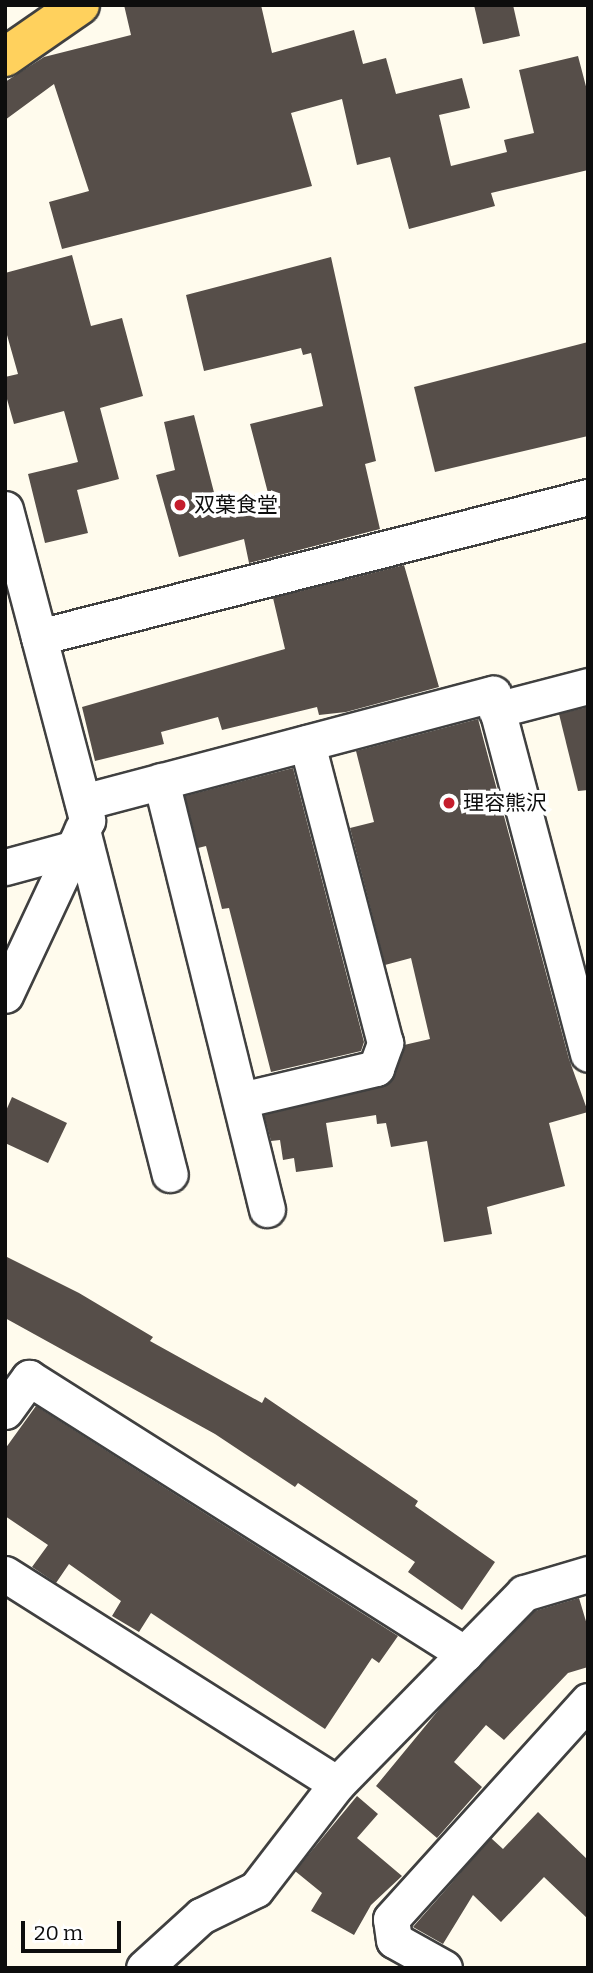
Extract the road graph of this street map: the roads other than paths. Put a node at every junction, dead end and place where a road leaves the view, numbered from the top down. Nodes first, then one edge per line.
1 (80, 5) edge
2 (5, 57) edge
3 (588, 497) edge
4 (5, 509) edge
5 (39, 638) junction
6 (588, 686) edge
7 (496, 710) junction
8 (307, 743) junction
9 (161, 780) junction
10 (80, 827) junction
11 (5, 867) edge
12 (5, 995) edge
13 (581, 1001) edge
14 (588, 1054) edge
15 (242, 1100) junction
16 (170, 1174) dead end
17 (267, 1209) dead end
18 (5, 1411) edge
19 (5, 1574) edge
20 (588, 1574) edge
21 (465, 1654) junction
22 (588, 1701) edge
23 (337, 1784) junction
24 (144, 1968) edge
25 (444, 1968) edge

1 - 2 main road
3 - 5 lane
4 - 5 lane
5 - 10 lane
6 - 7 lane
7 - 8 lane
7 - 13 lane
8 - 9 lane
8 - 15 lane
9 - 10 lane
9 - 15 lane
10 - 11 lane
10 - 12 lane
10 - 16 lane
13 - 14 lane
15 - 17 lane
18 - 21 lane
19 - 23 lane
20 - 21 lane
21 - 23 lane
22 - 25 lane
23 - 24 lane

